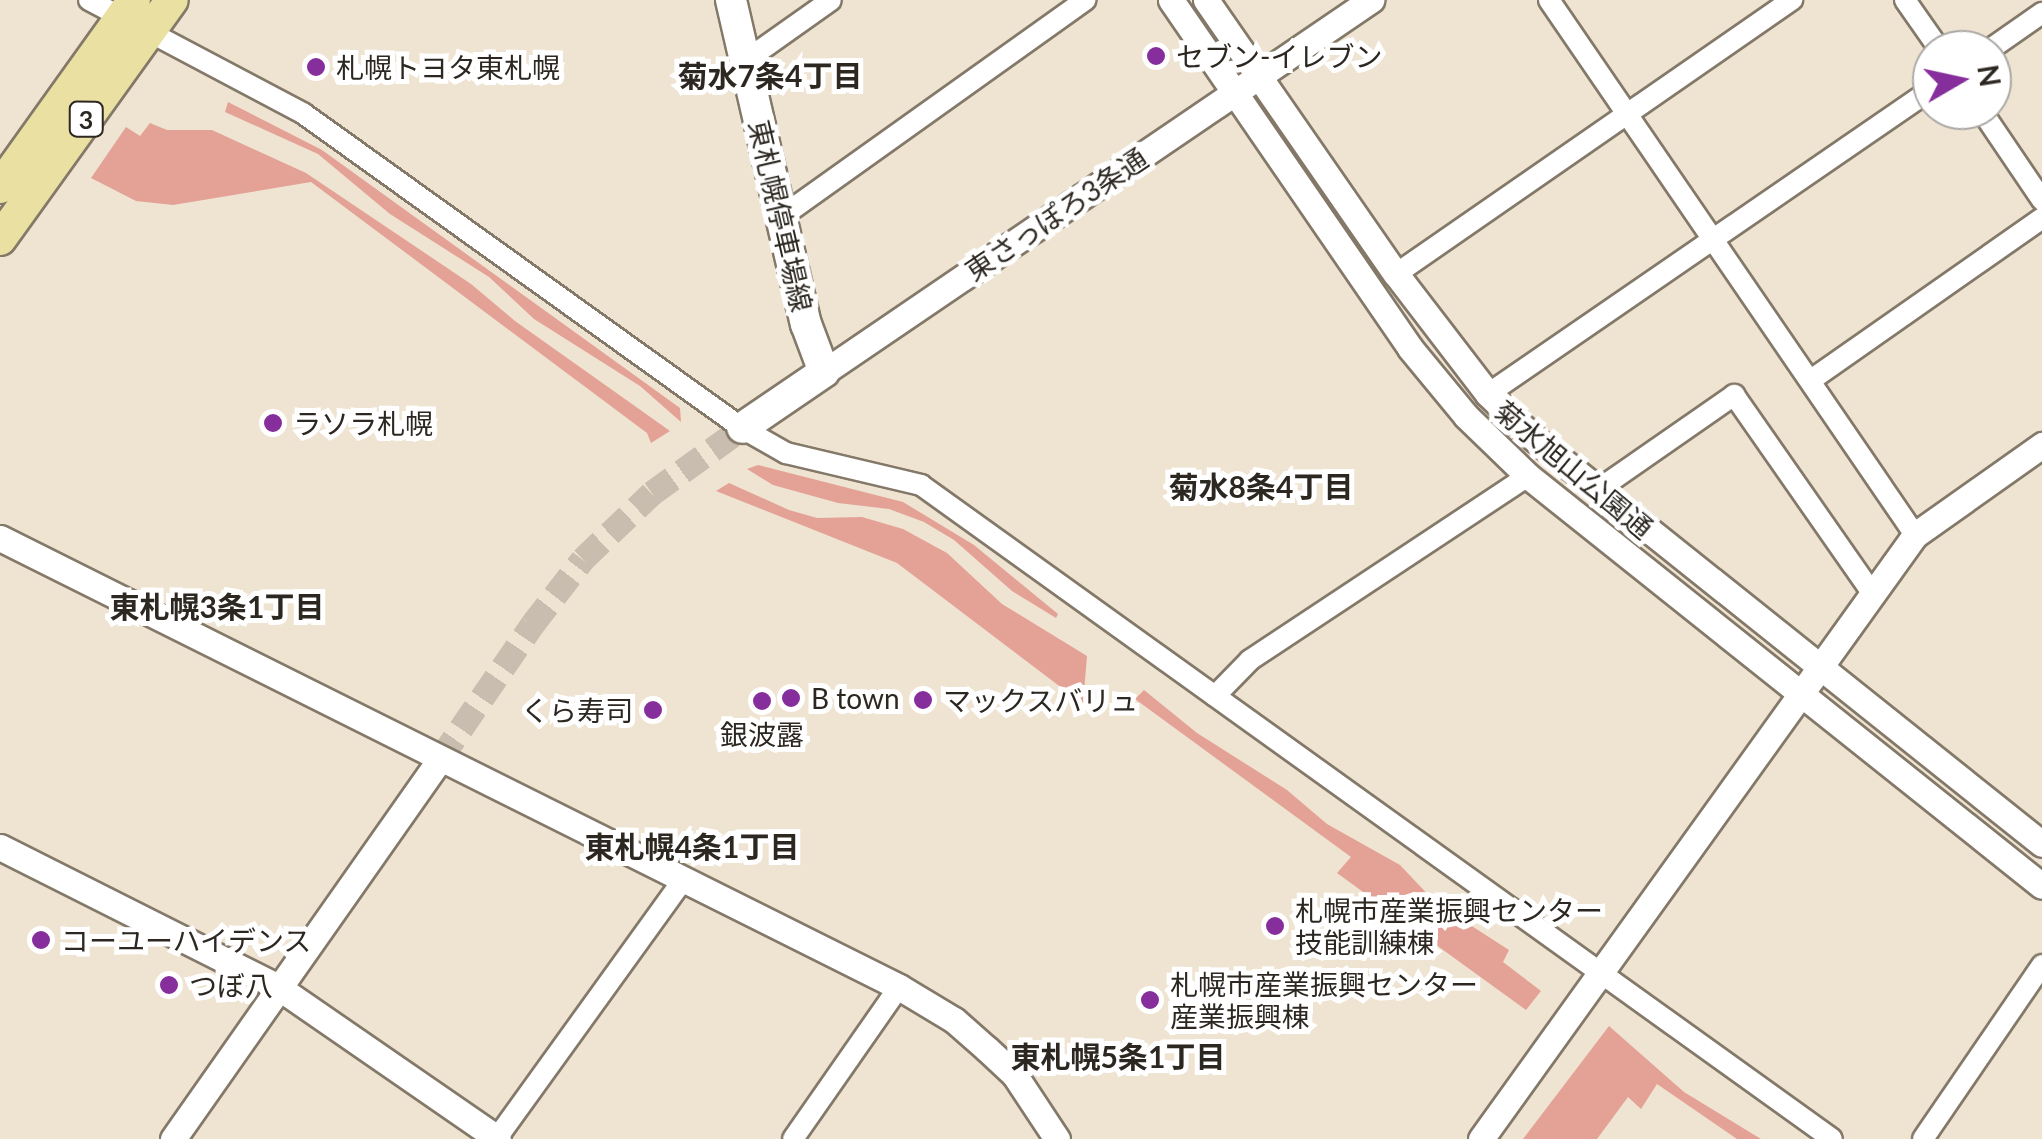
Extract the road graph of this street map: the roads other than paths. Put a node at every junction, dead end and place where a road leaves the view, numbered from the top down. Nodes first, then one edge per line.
1 (89, 0) edge
2 (172, 0) edge
3 (731, 0) edge
4 (831, 0) edge
5 (1085, 0) edge
6 (1171, 0) edge
7 (1206, 0) edge
8 (1370, 0) edge
9 (1549, 0) edge
10 (1792, 0) edge
11 (1905, 0) edge
12 (2042, 14) edge
13 (135, 16) edge
14 (1926, 30) edge
15 (2012, 34) edge
16 (745, 61) junction
17 (1258, 77) junction
18 (1234, 92) junction
19 (1912, 103) edge
20 (1629, 113) junction
21 (1995, 130) edge
22 (0, 188) edge
23 (2042, 200) edge
24 (781, 216) junction
25 (2042, 218) edge
26 (1714, 237) junction
27 (0, 239) edge
28 (1396, 274) junction
29 (824, 372) junction
30 (1811, 380) junction
31 (1488, 394) junction
32 (742, 428) junction
33 (2042, 446) edge
34 (1528, 476) junction
35 (1598, 489) junction
36 (1915, 534) junction
37 (0, 538) edge
38 (1872, 593) junction
39 (1818, 667) junction
40 (1800, 692) junction
41 (1215, 696) junction
42 (440, 759) junction
43 (2042, 844) edge
44 (0, 847) edge
45 (683, 880) junction
46 (2042, 886) edge
47 (2042, 966) edge
48 (1600, 973) junction
49 (899, 987) junction
50 (278, 988) junction
51 (173, 1139) edge
52 (497, 1139) edge
53 (793, 1139) edge
54 (1057, 1139) edge
55 (1481, 1139) edge
56 (1832, 1139) edge
57 (1923, 1139) edge

1 - 13 street
2 - 13 main road, 3
3 - 16 main road, 東札幌停車場線
4 - 16 street
5 - 24 street
6 - 18 street, 菊水旭山公園通
7 - 17 street, 菊水旭山公園通
8 - 17 street, 東さっぽろ3条通
9 - 20 street
10 - 20 street
11 - 14 street
12 - 15 street
13 - 22 main road, 3
13 - 27 main road, 3
13 - 32 street
16 - 24 main road, 東札幌停車場線
17 - 18 street, 東さっぽろ3条通
17 - 28 street, 菊水旭山公園通
18 - 29 street, 東さっぽろ3条通
18 - 34 street, 菊水旭山公園通
19 - 26 street
20 - 26 street
20 - 28 street
21 - 23 street
24 - 29 main road, 東札幌停車場線
25 - 30 street
26 - 30 street
26 - 31 street
28 - 31 street, 菊水旭山公園通
29 - 32 main road, 東さっぽろ3条通
30 - 36 street
31 - 35 street, 菊水旭山公園通
32 - 41 street
33 - 36 street
34 - 40 street, 菊水旭山公園通
34 - 41 street
35 - 38 street
35 - 39 street, 菊水旭山公園通
36 - 38 street
37 - 42 street
38 - 39 street
39 - 40 street
39 - 43 street, 菊水旭山公園通
40 - 46 street, 菊水旭山公園通
40 - 48 street
41 - 48 street
42 - 45 street
42 - 50 street
44 - 50 street
45 - 49 street
45 - 52 street
47 - 57 street
48 - 55 street
48 - 56 street
49 - 53 street
49 - 54 street
50 - 51 street
50 - 52 street

